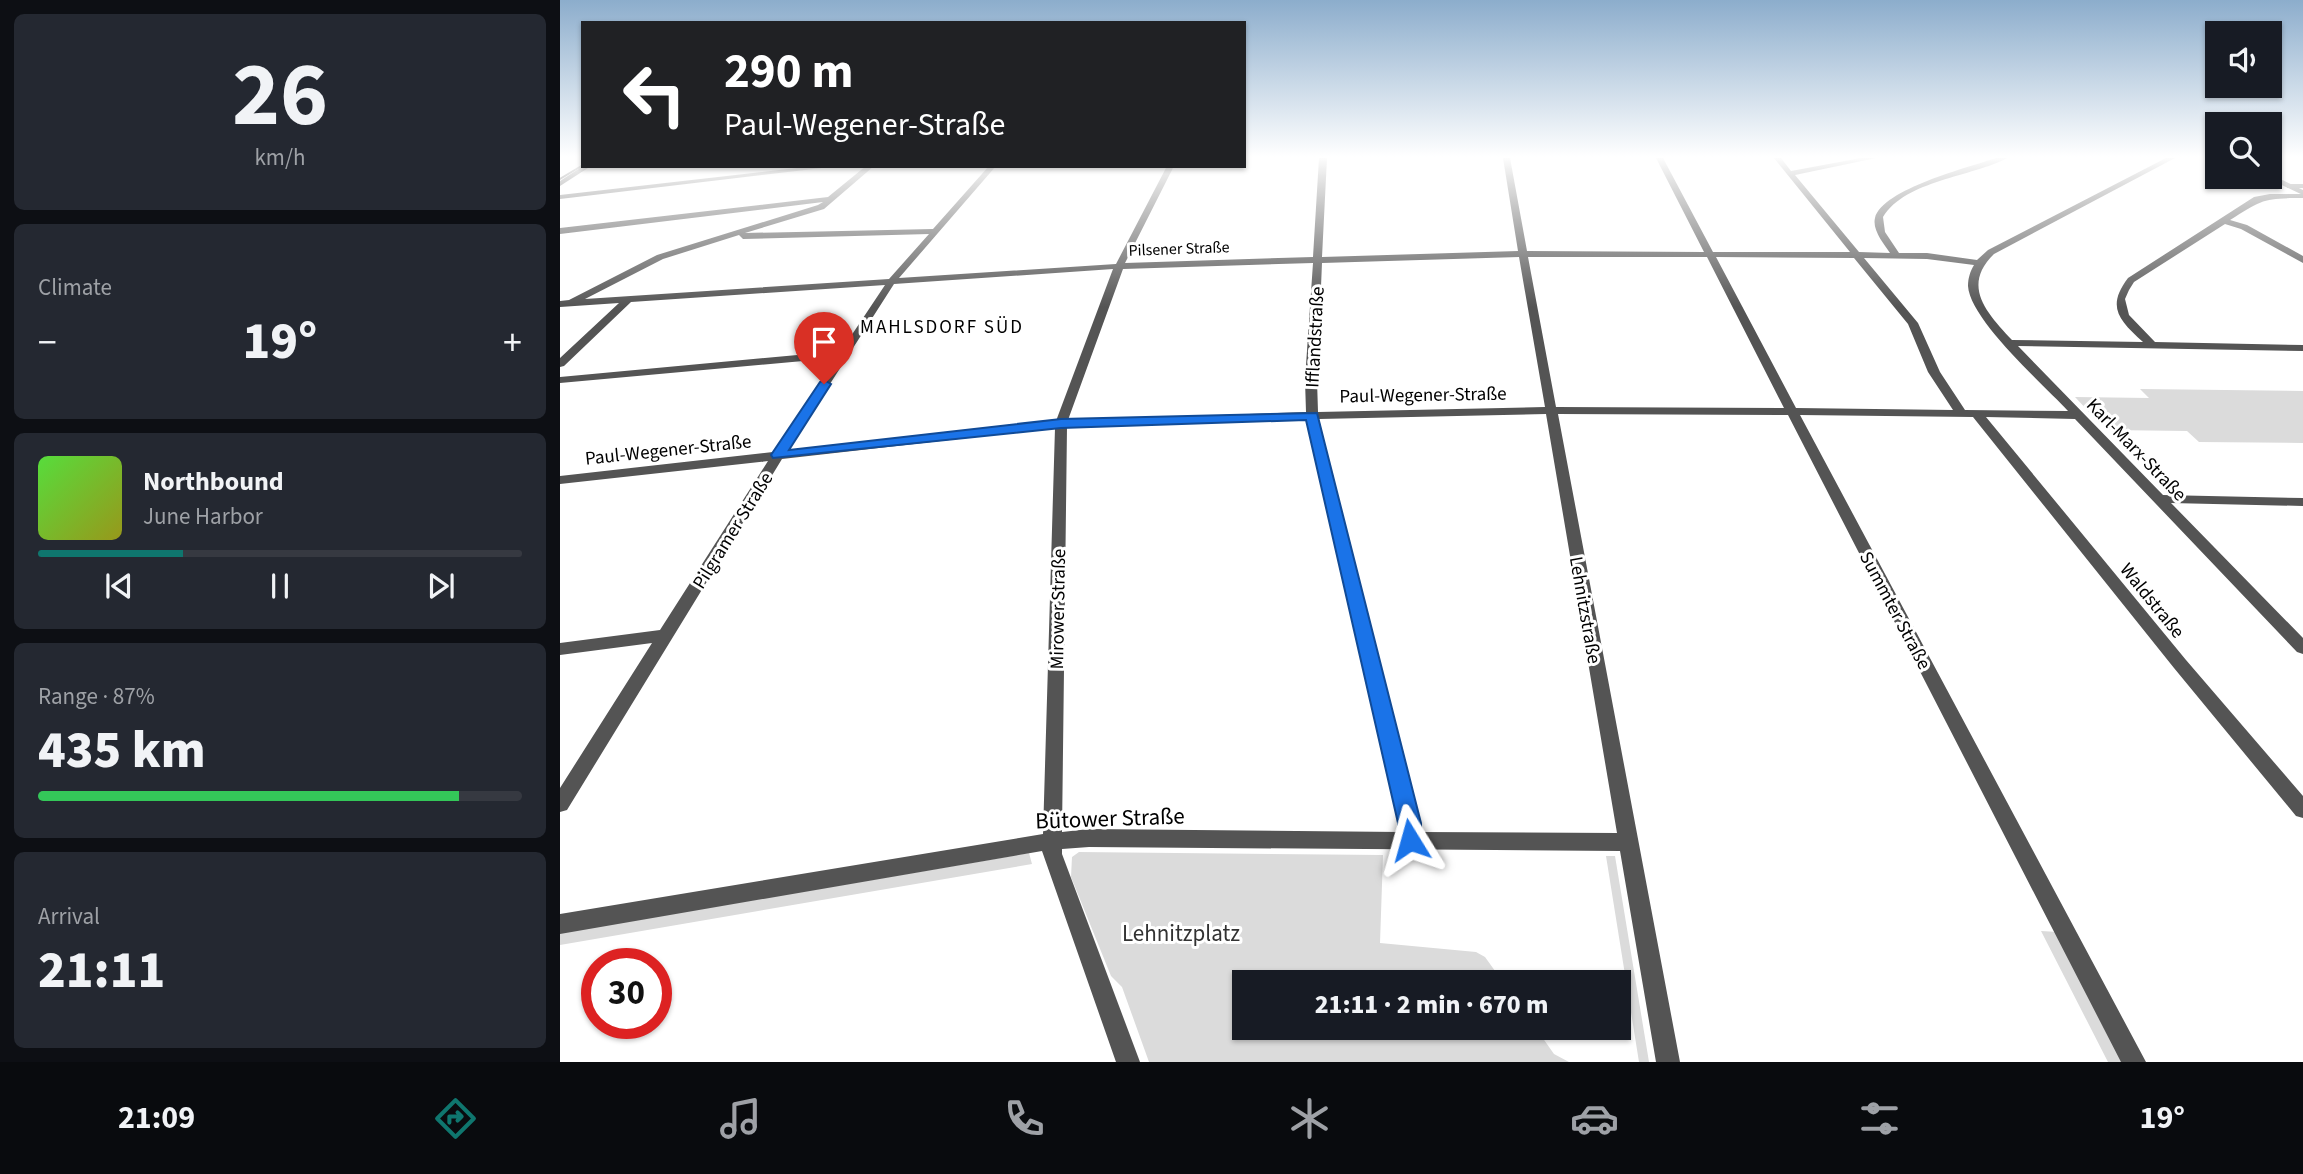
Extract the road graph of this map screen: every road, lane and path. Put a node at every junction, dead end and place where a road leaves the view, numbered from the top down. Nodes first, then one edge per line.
1 (755, 208) edge
2 (817, 208) edge
3 (956, 208) edge
4 (1149, 208) edge
5 (1321, 208) edge
6 (1515, 208) edge
7 (1685, 208) edge
8 (1816, 208) edge
9 (1884, 208) edge
10 (2075, 208) edge
11 (2245, 208) edge
12 (2225, 221) junction
13 (560, 231) edge
14 (935, 231) junction
15 (732, 234) junction
16 (1523, 254) junction
17 (1709, 254) junction
18 (1857, 255) junction
19 (1896, 255) junction
20 (1318, 260) junction
21 (2303, 261) edge
22 (1978, 263) junction
23 (1119, 266) junction
24 (891, 282) junction
25 (628, 300) junction
26 (566, 304) edge
27 (2009, 343) junction
28 (2152, 345) junction
29 (2303, 348) edge
30 (844, 354) junction
31 (560, 365) edge
32 (560, 380) edge
33 (1552, 410) junction
34 (1791, 410) junction
35 (1969, 413) junction
36 (2078, 415) junction
37 (1312, 416) junction
38 (1061, 424) junction
39 (778, 455) junction
40 (560, 480) edge
41 (2161, 499) junction
42 (2303, 502) edge
43 (667, 635) junction
44 (2303, 648) edge
45 (560, 649) edge
46 (560, 804) edge
47 (2303, 810) edge
48 (1410, 840) junction
49 (1052, 841) junction
50 (1626, 842) junction
51 (560, 924) edge
52 (1128, 1062) edge
53 (1668, 1062) edge
54 (2134, 1062) edge

1 - 13 street
2 - 15 street
3 - 14 street, Pilgramer Straße
4 - 23 street, Mirower Straße
5 - 20 street, Ifflandstraße
6 - 16 street, Lehnitzstraße
7 - 17 street, Summter Straße
8 - 18 street, Waldstraße
9 - 19 street
10 - 22 street
11 - 12 street
12 - 21 street
12 - 28 street
14 - 15 street
14 - 24 street, Pilgramer Straße
15 - 26 street
16 - 17 street, Pilsener Straße
16 - 20 street, Pilsener Straße
16 - 33 street, Lehnitzstraße
17 - 18 street, Pilsener Straße
17 - 34 street, Summter Straße
18 - 19 street, Pilsener Straße
18 - 35 street, Waldstraße
19 - 22 street, Pilsener Straße
20 - 23 street, Pilsener Straße
20 - 37 street, Ifflandstraße
22 - 27 street, Karl-Marx-Straße
23 - 24 street, Pilsener Straße
23 - 38 street, Mirower Straße
24 - 25 street, Pilsener Straße
24 - 30 street, Pilgramer Straße
25 - 26 street, Pilsener Straße
25 - 31 street
27 - 28 street
27 - 36 street, Karl-Marx-Straße
28 - 29 street
30 - 32 street
30 - 39 street, Pilgramer Straße
33 - 34 street, Paul-Wegener-Straße
33 - 37 street, Paul-Wegener-Straße
33 - 50 street, Lehnitzstraße
34 - 35 street, Paul-Wegener-Straße
34 - 54 street, Summter Straße
35 - 36 street, Paul-Wegener-Straße
35 - 47 street, Waldstraße
36 - 41 street, Karl-Marx-Straße
37 - 38 street, Paul-Wegener-Straße
37 - 48 street, Ifflandstraße
38 - 39 street, Paul-Wegener-Straße
38 - 49 street, Mirower Straße
39 - 40 street, Paul-Wegener-Straße
39 - 43 street, Pilgramer Straße
41 - 42 street
41 - 44 street, Karl-Marx-Straße
43 - 45 street
43 - 46 street, Pilgramer Straße
48 - 49 street, Bütower Straße
48 - 50 street, Bütower Straße
49 - 51 street, Bütower Straße
49 - 52 street, Mirower Straße
50 - 53 street, Lehnitzstraße

